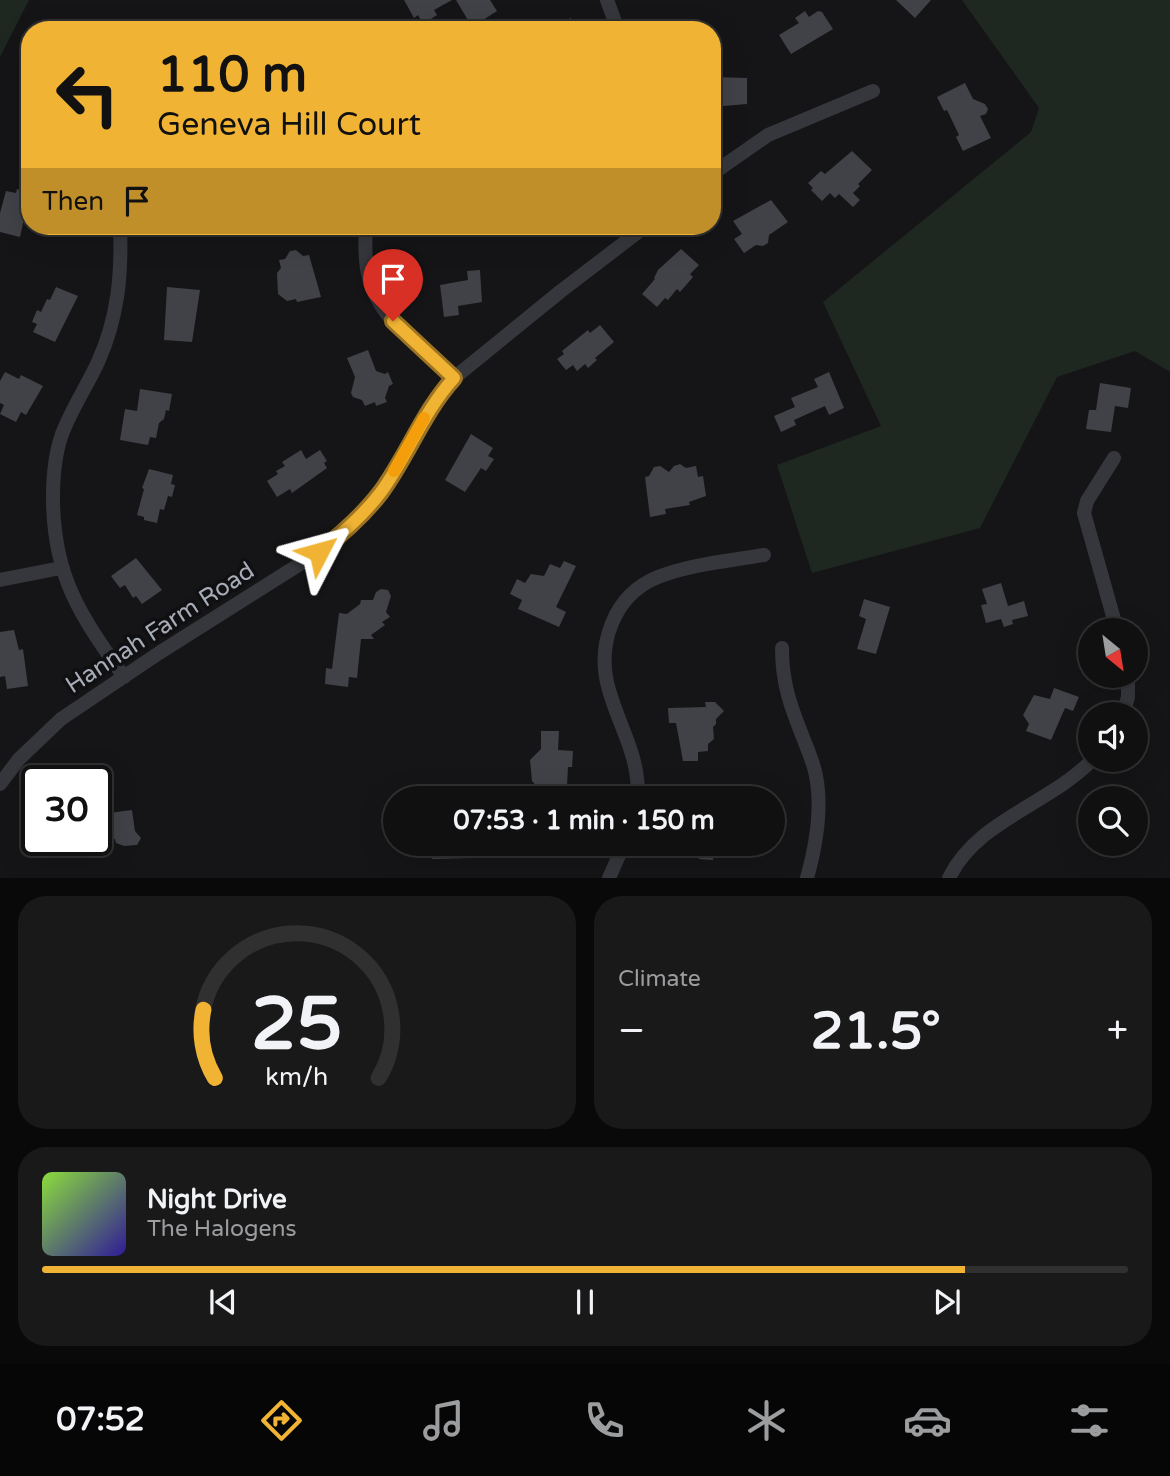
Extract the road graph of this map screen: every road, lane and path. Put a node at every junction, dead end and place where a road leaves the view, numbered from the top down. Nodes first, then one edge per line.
1 (607, 0) edge
2 (615, 21) edge
3 (873, 92) dead end
4 (721, 168) edge
5 (120, 235) edge
6 (366, 235) edge
7 (634, 235) edge
8 (454, 378) junction
9 (1114, 458) dead end
10 (764, 555) dead end
11 (61, 568) junction
12 (0, 580) edge
13 (1113, 618) edge
14 (782, 648) dead end
15 (124, 677) junction
16 (1078, 772) edge
17 (0, 785) edge
18 (638, 786) edge
19 (619, 856) edge
20 (609, 877) edge
21 (807, 877) edge
22 (949, 877) edge

1 - 2 street
3 - 4 street
5 - 11 street
6 - 8 street
7 - 8 street, Hannah Farm Road
8 - 15 street, Hannah Farm Road
9 - 13 street
10 - 18 street
11 - 12 street
11 - 15 street
14 - 21 street
15 - 17 street, Hannah Farm Road
16 - 22 street
19 - 20 street

